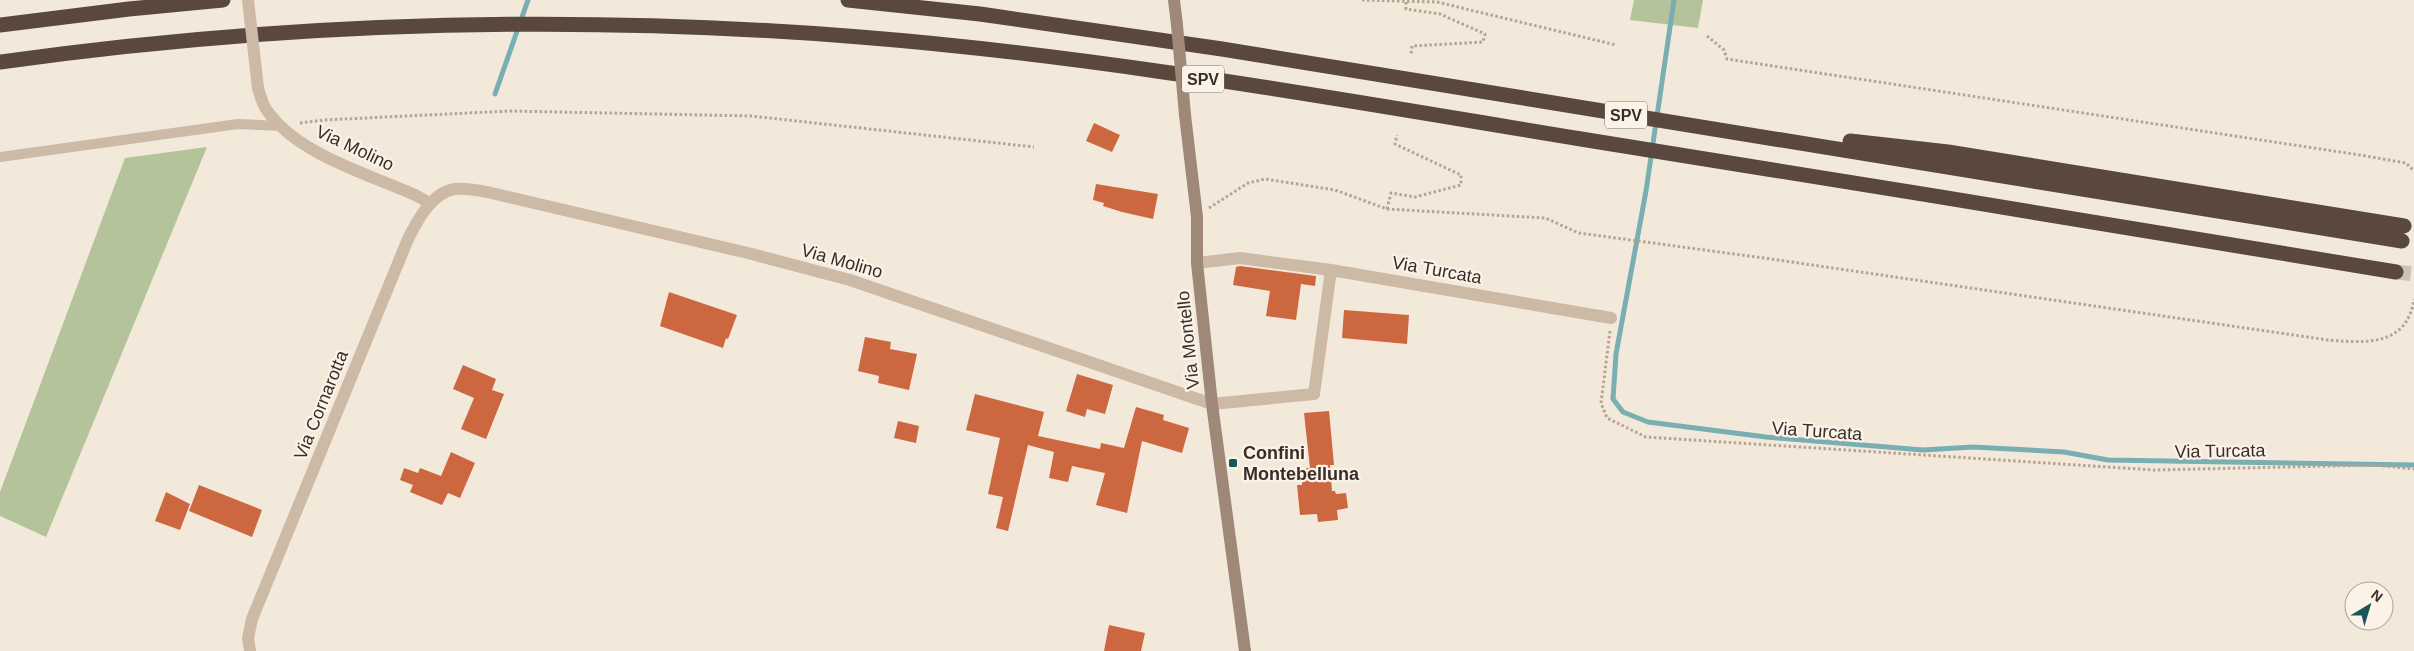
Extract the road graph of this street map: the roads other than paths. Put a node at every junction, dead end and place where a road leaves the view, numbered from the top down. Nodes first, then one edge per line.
1 (223, 0) edge
2 (248, 0) edge
3 (848, 0) edge
4 (1174, 0) edge
5 (0, 24) edge
6 (0, 62) edge
7 (280, 126) junction
8 (0, 157) edge
9 (453, 189) joint
10 (430, 203) junction
11 (2403, 233) dead end
12 (1197, 263) junction
13 (1331, 270) junction
14 (2396, 272) tunnel mouth
15 (1611, 318) road end
16 (1212, 404) junction
17 (250, 651) edge
18 (1245, 651) edge

1 - 5 highway
2 - 7 street, Via Molino, bridge
3 - 11 highway, SPV
4 - 12 street, Via Montello, bridge
6 - 14 highway, SPV
7 - 8 lane
7 - 10 street, Via Molino
9 - 10 street, Via Cornarotta
9 - 16 street, Via Molino
10 - 17 street, Via Cornarotta
12 - 13 street, Via Turcata
12 - 16 street, Via Montello
13 - 15 street, Via Turcata
13 - 16 street
16 - 18 street, Via Montello

